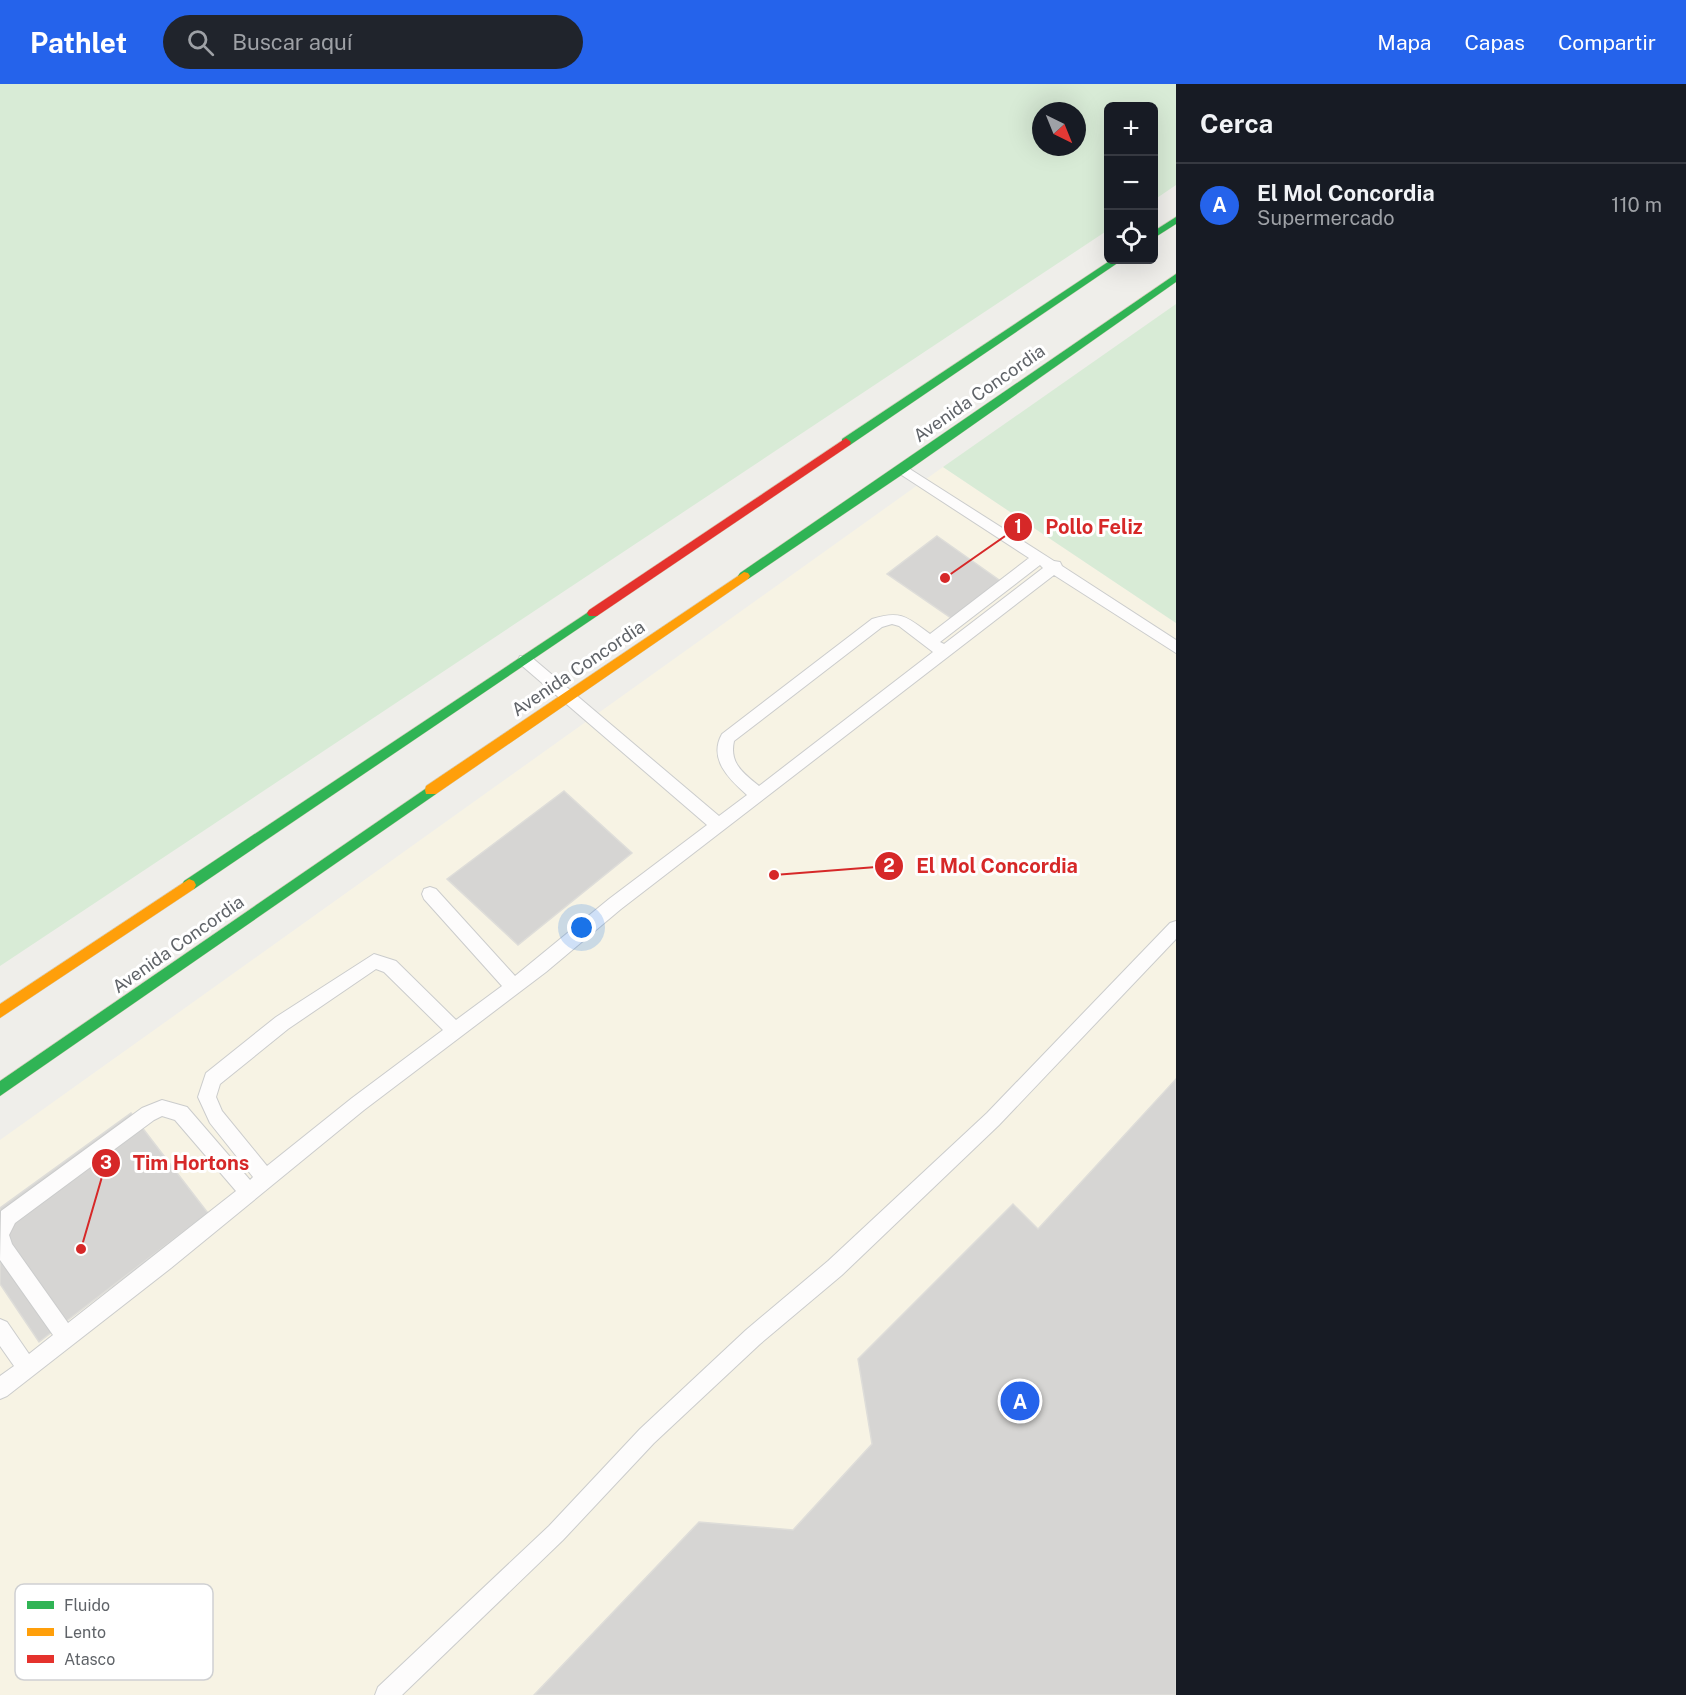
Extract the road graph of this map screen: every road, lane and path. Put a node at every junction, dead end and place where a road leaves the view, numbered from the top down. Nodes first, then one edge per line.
1 (1176, 220) edge
2 (1158, 232) edge
3 (1111, 264) edge
4 (1176, 277) edge
5 (902, 469) junction
6 (1038, 559) junction
7 (1054, 566) junction
8 (936, 647) junction
9 (1176, 647) edge
10 (525, 660) junction
11 (567, 696) junction
12 (759, 795) junction
13 (718, 825) junction
14 (430, 894) dead end
15 (1176, 928) edge
16 (514, 987) junction
17 (0, 1012) edge
18 (455, 1030) junction
19 (0, 1089) edge
20 (266, 1179) junction
21 (249, 1193) junction
22 (0, 1234) edge
23 (0, 1329) edge
24 (66, 1337) junction
25 (27, 1368) junction
26 (0, 1389) edge
27 (386, 1695) edge

1 - 2 main road
3 - 10 main road, Avenida Concordia
4 - 5 main road, Avenida Concordia
5 - 6 lane
5 - 11 main road, Avenida Concordia
6 - 7 lane
6 - 8 lane
7 - 8 lane
7 - 9 lane
8 - 12 lane
8 - 12 lane
10 - 11 lane
10 - 17 main road, Avenida Concordia
11 - 13 lane
11 - 19 main road, Avenida Concordia
12 - 13 lane
13 - 16 lane
14 - 16 lane
15 - 27 lane
16 - 18 lane
18 - 20 lane
18 - 20 lane
20 - 21 lane
21 - 22 lane
21 - 24 lane
22 - 24 lane
23 - 25 lane
24 - 25 lane
25 - 26 lane

